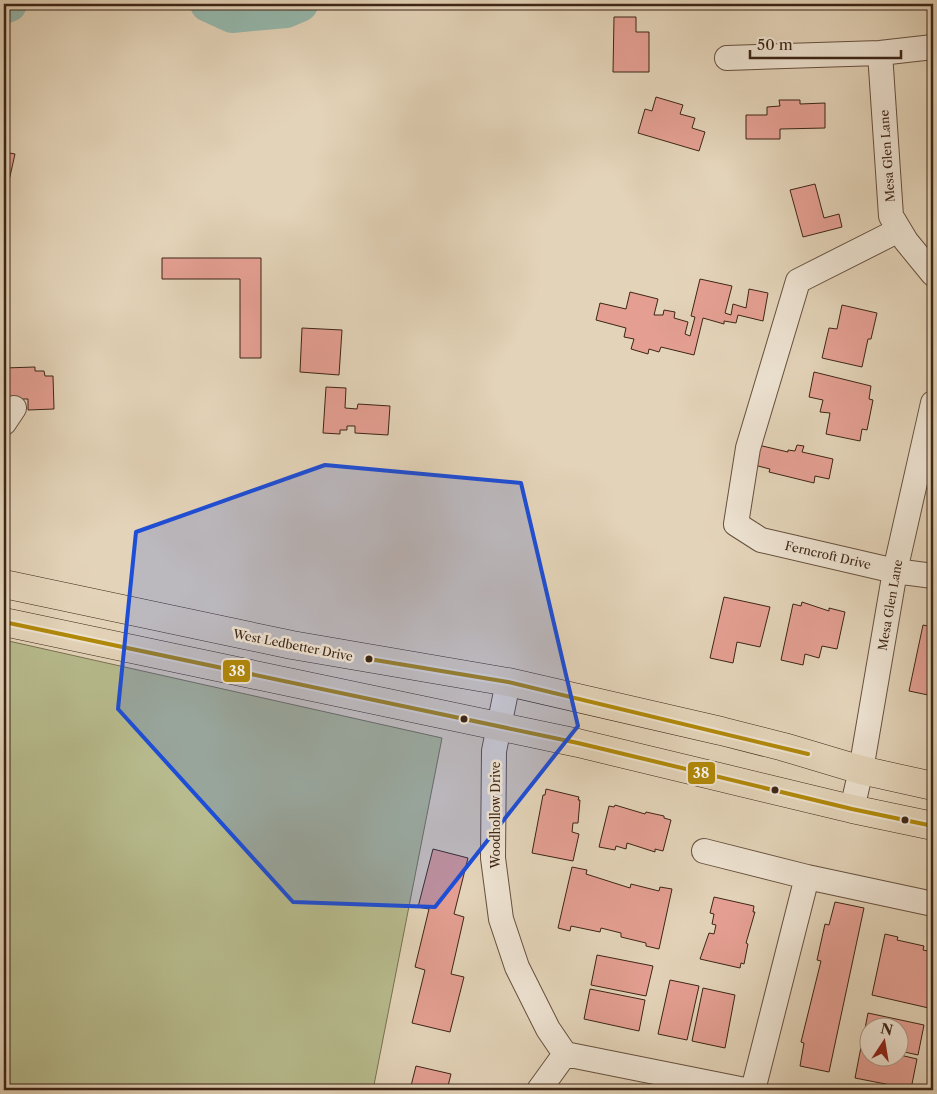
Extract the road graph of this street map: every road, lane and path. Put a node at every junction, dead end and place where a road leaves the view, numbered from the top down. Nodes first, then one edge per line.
1 (933, 47) edge
2 (880, 53) junction
3 (727, 58) dead end
4 (899, 230) junction
5 (933, 274) edge
6 (933, 403) edge
7 (929, 441) edge
8 (895, 571) junction
9 (933, 576) edge
10 (4, 584) edge
11 (4, 622) edge
12 (508, 682) junction
13 (499, 727) junction
14 (861, 770) junction
15 (933, 786) edge
16 (852, 809) junction
17 (933, 826) edge
18 (704, 851) dead end
19 (807, 877) junction
20 (933, 904) edge
21 (565, 1054) junction
22 (539, 1090) edge
23 (745, 1090) edge
24 (753, 1090) edge

1 - 2 street
2 - 3 street
2 - 4 street, Mesa Glen Lane
4 - 5 street, Mesa Glen Lane
4 - 8 street, Ferncroft Drive
6 - 7 street, Mesa Glen Lane
7 - 8 street, Mesa Glen Lane
8 - 9 street, Ferncroft Drive
8 - 14 street, Mesa Glen Lane
10 - 12 main road, West Ledbetter Drive
11 - 13 main road
12 - 13 street, Woodhollow Drive
12 - 14 main road, West Ledbetter Drive
13 - 16 main road
13 - 21 street, Woodhollow Drive
14 - 15 main road, West Ledbetter Drive
14 - 16 street, Mesa Glen Lane
16 - 17 main road
18 - 19 street
19 - 20 street
19 - 24 street
21 - 22 street
21 - 23 street

